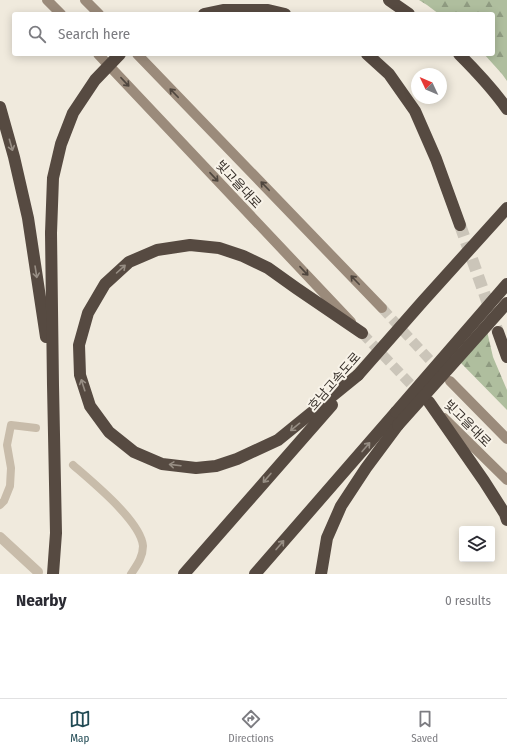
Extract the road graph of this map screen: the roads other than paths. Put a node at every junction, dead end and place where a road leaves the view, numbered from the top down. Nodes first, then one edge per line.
1 (47, 0) edge
2 (85, 0) edge
3 (388, 0) edge
4 (59, 12) edge
5 (97, 12) edge
6 (214, 12) edge
7 (276, 12) edge
8 (406, 12) edge
9 (100, 56) edge
10 (118, 56) edge
11 (139, 56) edge
12 (369, 56) edge
13 (462, 56) edge
14 (0, 107) edge
15 (507, 109) edge
16 (507, 208) edge
17 (460, 225) tunnel mouth
18 (507, 284) edge
19 (507, 303) edge
20 (382, 308) tunnel mouth
21 (498, 332) tunnel mouth
22 (362, 333) joint
23 (507, 357) edge
24 (358, 375) junction
25 (450, 381) dead end
26 (53, 385) junction
27 (429, 402) joint
28 (36, 428) dead end
29 (507, 439) edge
30 (73, 465) dead end
31 (507, 480) edge
32 (0, 505) edge
33 (507, 520) edge
34 (0, 537) edge
35 (38, 572) dead end
36 (53, 574) edge
37 (131, 574) edge
38 (184, 574) edge
39 (255, 574) edge
40 (321, 574) edge

1 - 4 main road
2 - 5 main road
3 - 8 highway
6 - 7 highway
9 -> 22 main road, 빛고을대로
10 - 26 highway, bridge
20 -> 11 main road, 빛고을대로
12 - 17 highway
13 - 15 highway
14 -> 26 highway
16 - 24 highway, 호남고속도로, bridge
39 -> 18 highway, bridge
19 - 40 highway, bridge
21 - 23 highway
24 -> 22 highway
24 -> 38 highway, 호남고속도로
25 - 29 main road, 빛고을대로
26 - 36 highway
27 - 31 main road, 빛고을대로
27 - 33 highway
28 - 32 lane
30 - 37 lane
34 - 35 street

